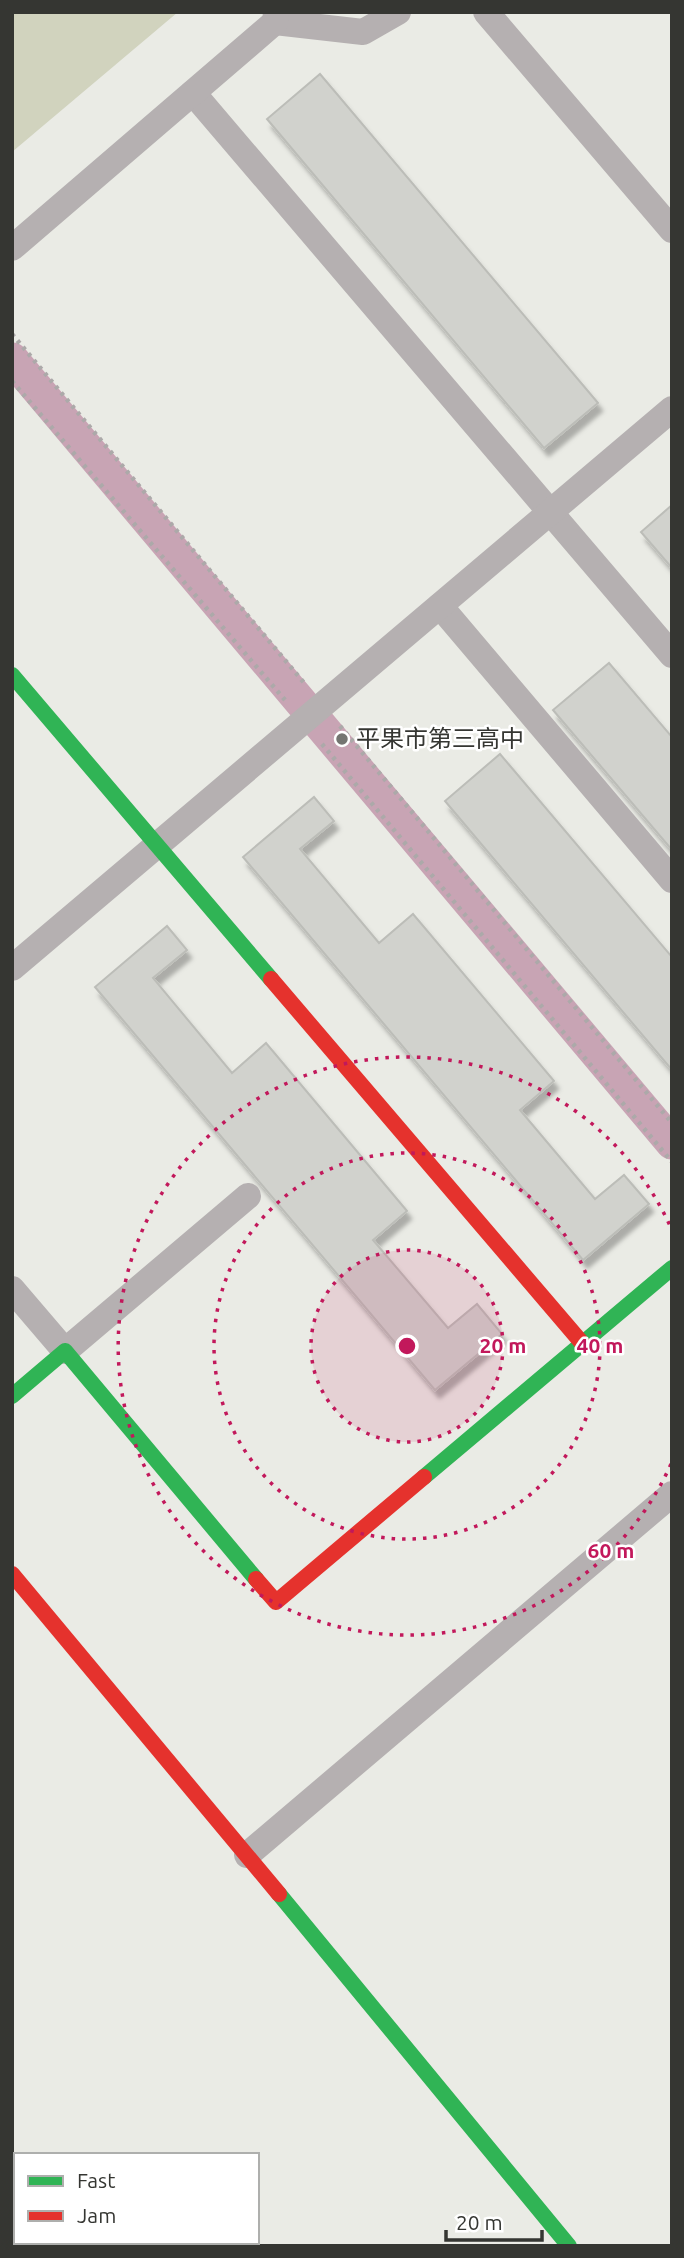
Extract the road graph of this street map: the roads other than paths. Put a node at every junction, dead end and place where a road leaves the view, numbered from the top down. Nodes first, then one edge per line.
1 (398, 12) edge
2 (486, 12) edge
3 (275, 17) edge
4 (193, 93) junction
5 (672, 230) edge
6 (12, 248) edge
7 (672, 409) edge
8 (551, 511) junction
9 (440, 606) junction
10 (672, 655) edge
11 (12, 675) edge
12 (156, 846) junction
13 (672, 880) edge
14 (12, 968) edge
15 (248, 1196) dead end
16 (672, 1268) edge
17 (12, 1289) edge
18 (583, 1343) junction
19 (65, 1351) junction
20 (12, 1396) edge
21 (672, 1494) edge
22 (12, 1574) edge
23 (247, 1855) junction
24 (569, 2246) edge

1 - 3 street
2 - 5 street
3 - 4 street
4 - 6 street
4 - 8 street
7 - 8 street
8 - 9 street
8 - 10 street
9 - 12 street
9 - 13 street
11 - 12 street
12 - 14 street
12 - 18 street
15 - 19 street
16 - 18 street
17 - 19 street
18 - 19 street
19 - 20 street
21 - 23 street
22 - 23 street
23 - 24 street

